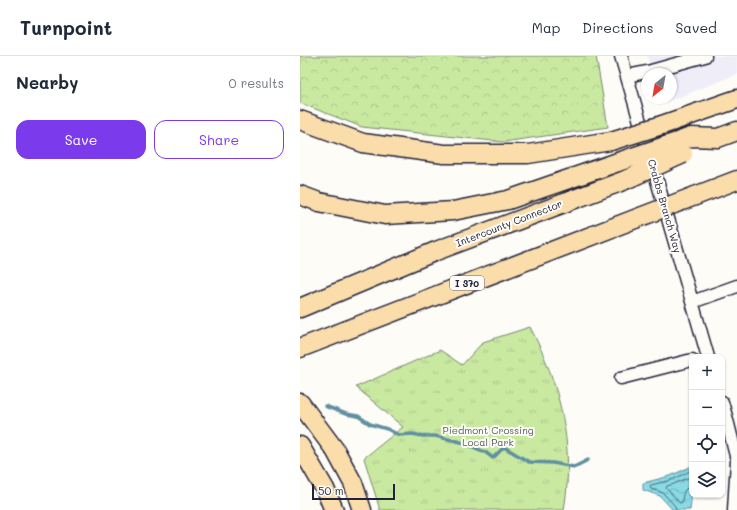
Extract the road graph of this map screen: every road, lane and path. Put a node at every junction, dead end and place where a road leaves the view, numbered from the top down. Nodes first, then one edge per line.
1 (621, 56) edge
2 (705, 56) edge
3 (627, 76) junction
4 (737, 99) edge
5 (300, 120) edge
6 (737, 131) edge
7 (681, 147) junction
8 (737, 180) edge
9 (300, 195) edge
10 (737, 286) edge
11 (692, 302) junction
12 (300, 308) edge
13 (300, 348) edge
14 (705, 354) edge
15 (689, 361) edge
16 (621, 378) dead end
17 (300, 403) edge
18 (725, 413) edge
19 (300, 446) edge
20 (737, 460) edge
21 (736, 480) edge
22 (334, 510) edge
23 (362, 510) edge
24 (734, 510) edge

1 - 3 street, Crabbs Branch Way
2 - 3 street
3 - 11 street, Crabbs Branch Way
4 - 5 highway, bridge
6 - 7 highway, Intercounty Connector
7 - 9 highway, bridge
7 - 12 highway, Intercounty Connector, bridge
8 - 13 highway, I 370, bridge
10 - 11 street
11 - 14 street, Crabbs Branch Way
15 - 16 street
17 - 23 highway
18 - 20 street
19 - 22 highway
20 - 21 street
21 - 24 street

